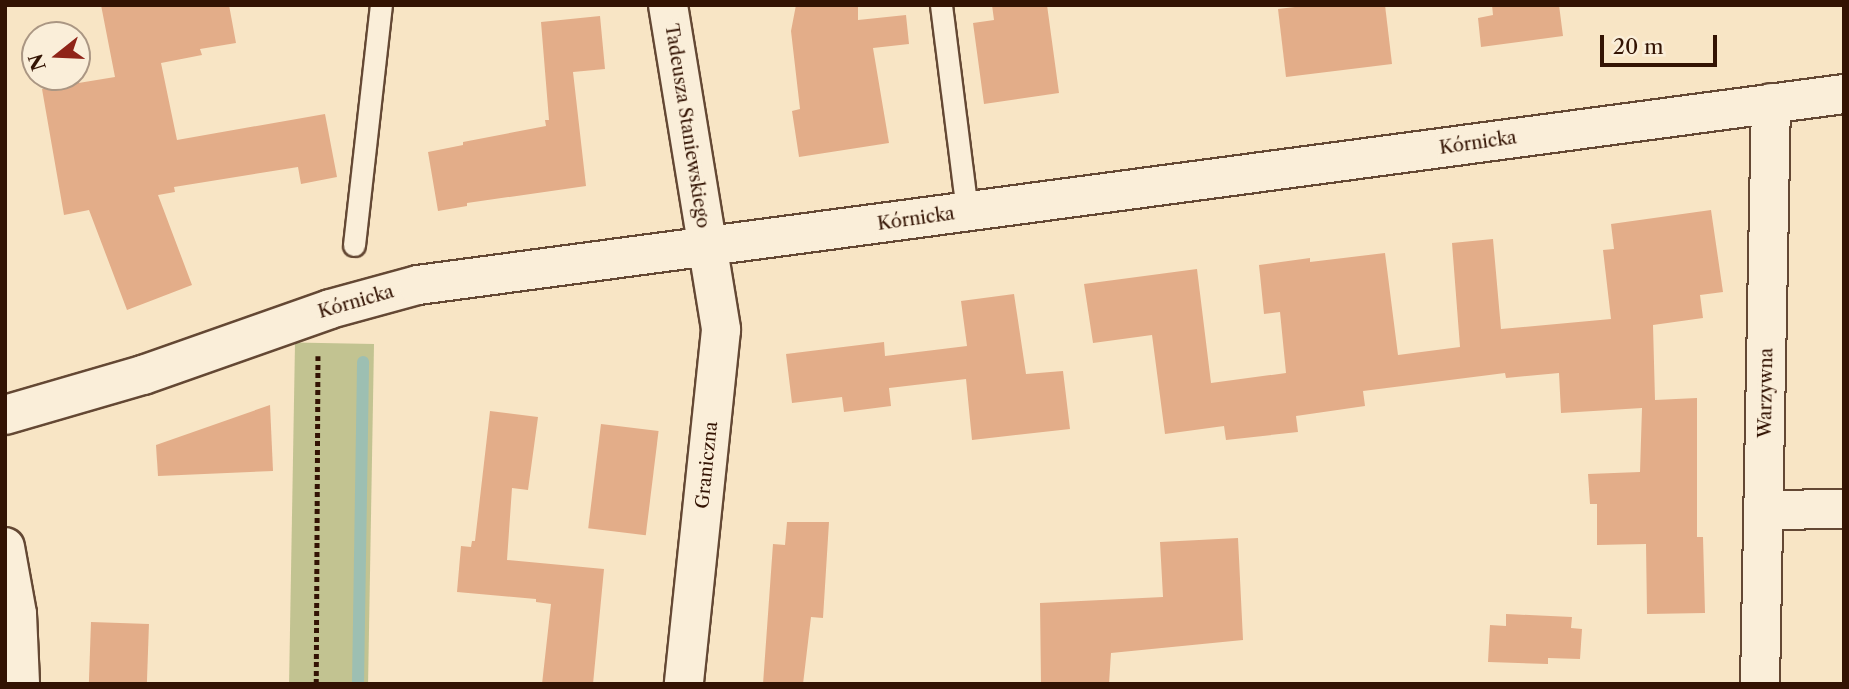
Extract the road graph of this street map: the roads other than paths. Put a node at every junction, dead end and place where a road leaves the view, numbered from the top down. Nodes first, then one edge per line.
1 (381, 5) edge
2 (667, 5) edge
3 (942, 5) edge
4 (1844, 94) edge
5 (1771, 103) junction
6 (967, 212) junction
7 (354, 245) dead end
8 (707, 246) junction
9 (5, 415) edge
10 (1844, 509) edge
11 (1763, 510) junction
12 (5, 547) edge
13 (20, 684) edge
14 (684, 684) edge
15 (1760, 684) edge

1 - 7 lane
2 - 8 street, Tadeusza Staniewskiego
3 - 6 lane
4 - 5 street, Kórnicka
5 - 6 street, Kórnicka
5 - 11 street, Warzywna
6 - 8 street, Kórnicka
8 - 9 street, Kórnicka
8 - 14 street, Graniczna
10 - 11 street
11 - 15 street, Warzywna
12 - 13 street

